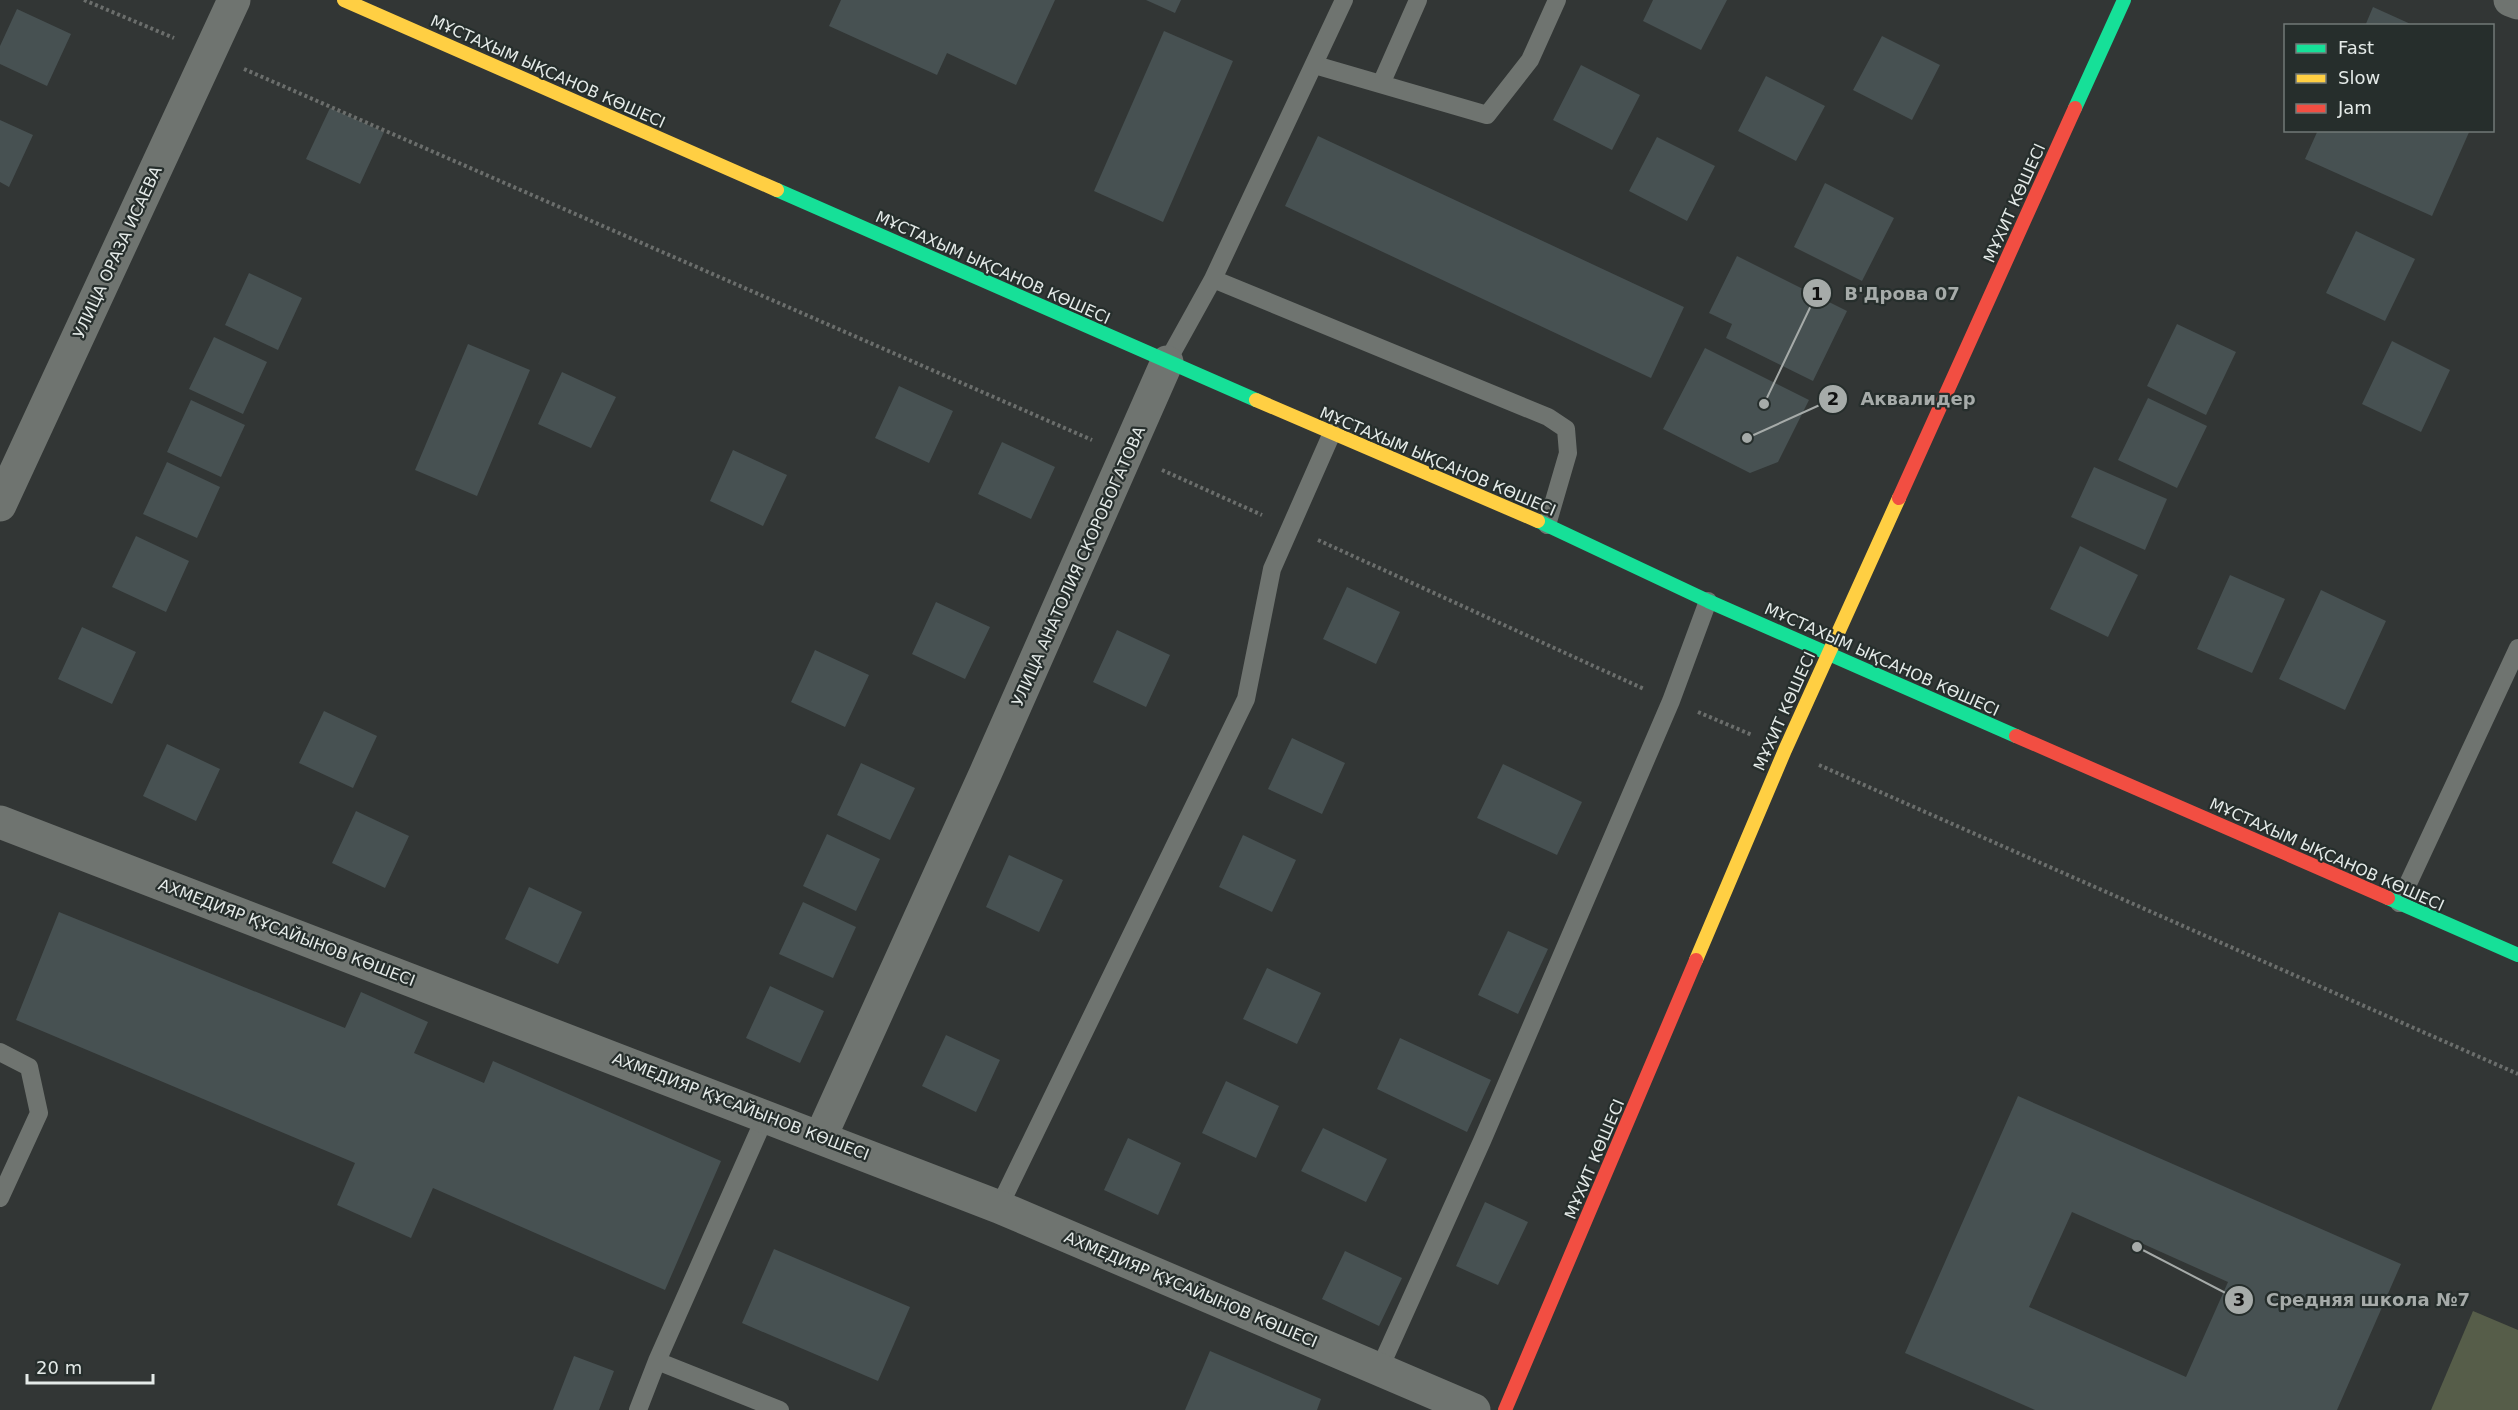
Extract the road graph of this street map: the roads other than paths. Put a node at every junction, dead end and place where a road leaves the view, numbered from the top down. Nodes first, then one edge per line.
1 (234, 0) edge
2 (344, 0) edge
3 (1344, 0) edge
4 (1418, 0) edge
5 (1557, 0) edge
6 (2124, 0) edge
7 (2510, 0) edge
8 (2518, 3) edge
9 (1315, 65) junction
10 (1381, 84) junction
11 (1213, 279) junction
12 (1167, 362) junction
13 (1332, 433) junction
14 (0, 505) edge
15 (1547, 525) junction
16 (1708, 601) junction
17 (2518, 648) edge
18 (1828, 653) junction
19 (0, 822) edge
20 (2398, 903) junction
21 (2518, 955) edge
22 (0, 1052) edge
23 (766, 1115) junction
24 (821, 1136) junction
25 (0, 1198) edge
26 (999, 1207) junction
27 (657, 1361) junction
28 (1379, 1370) junction
29 (638, 1410) edge
30 (780, 1410) edge
31 (1474, 1410) edge
32 (1505, 1410) edge

1 - 14 street, УЛИЦА ОРАЗА ИСАЕВА
2 - 12 street, МҰСТАХЫМ ЫҚСАНОВ КӨШЕСІ
3 - 9 lane, УЛИЦА АНАТОЛИЯ СКОРОБОГАТОВА
4 - 10 lane
5 - 10 lane
6 - 18 street, МҰХИТ КӨШЕСІ
7 - 8 street
9 - 10 lane
9 - 11 lane, УЛИЦА АНАТОЛИЯ СКОРОБОГАТОВА
11 - 12 lane, УЛИЦА АНАТОЛИЯ СКОРОБОГАТОВА
11 - 15 lane
12 - 13 street, МҰСТАХЫМ ЫҚСАНОВ КӨШЕСІ
12 - 24 street, УЛИЦА АНАТОЛИЯ СКОРОБОГАТОВА
13 - 15 street, МҰСТАХЫМ ЫҚСАНОВ КӨШЕСІ
13 - 26 lane
15 - 16 street, МҰСТАХЫМ ЫҚСАНОВ КӨШЕСІ
16 - 18 street, МҰСТАХЫМ ЫҚСАНОВ КӨШЕСІ
16 - 28 lane
17 - 20 lane
18 - 20 street, МҰСТАХЫМ ЫҚСАНОВ КӨШЕСІ
18 - 32 street, МҰХИТ КӨШЕСІ
19 - 23 street, АХМЕДИЯР ҚҰСАЙЫНОВ КӨШЕСІ
20 - 21 street, МҰСТАХЫМ ЫҚСАНОВ КӨШЕСІ
22 - 25 lane
23 - 24 street, АХМЕДИЯР ҚҰСАЙЫНОВ КӨШЕСІ
23 - 27 lane
24 - 26 street, АХМЕДИЯР ҚҰСАЙЫНОВ КӨШЕСІ
26 - 28 street, АХМЕДИЯР ҚҰСАЙЫНОВ КӨШЕСІ
27 - 29 lane
27 - 30 lane
28 - 31 street, АХМЕДИЯР ҚҰСАЙЫНОВ КӨШЕСІ

